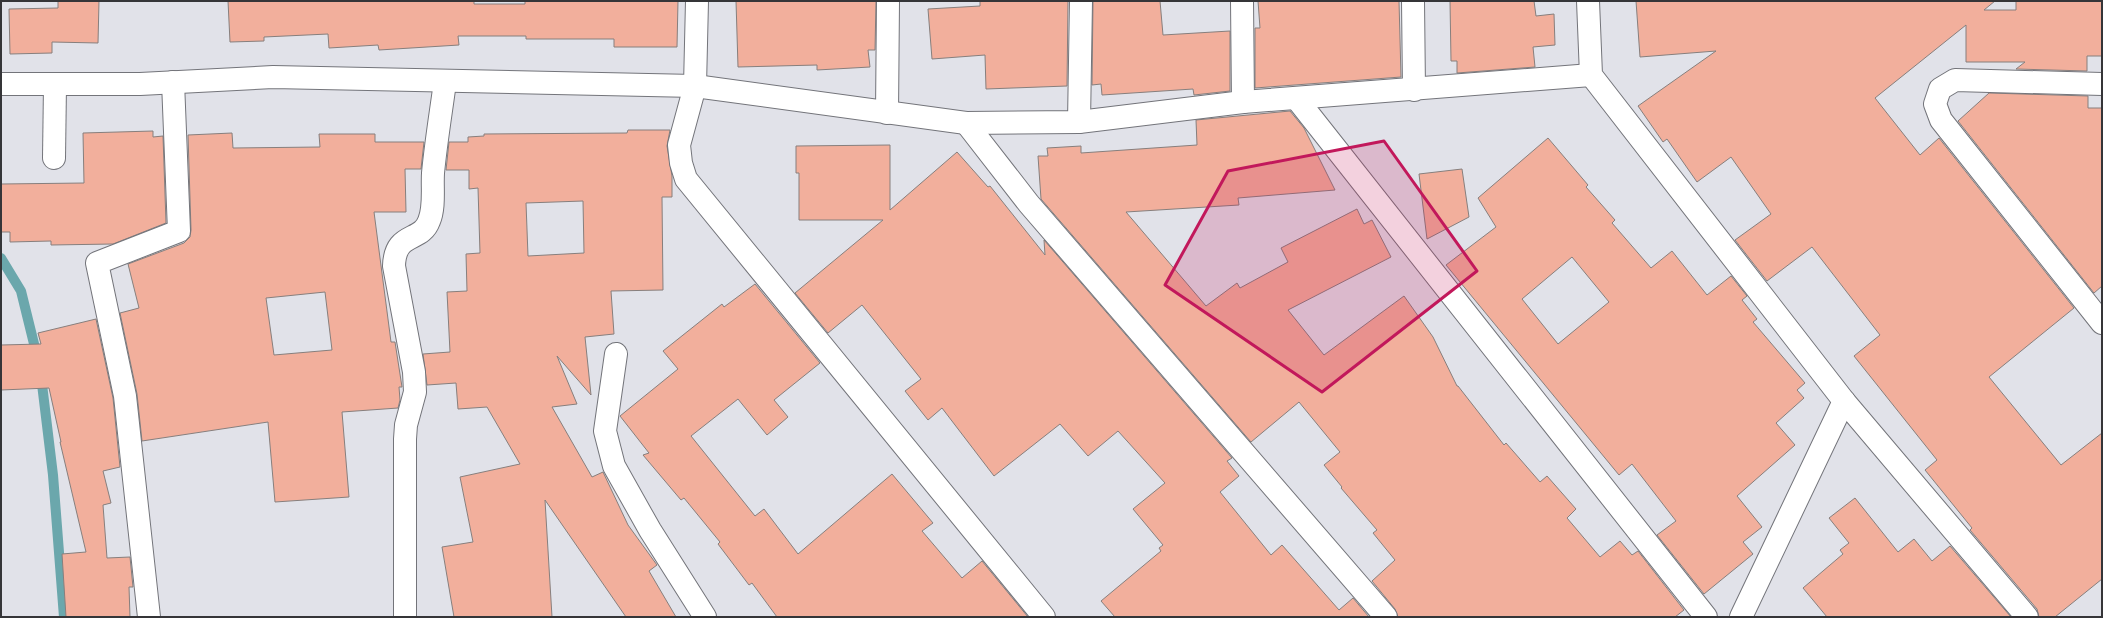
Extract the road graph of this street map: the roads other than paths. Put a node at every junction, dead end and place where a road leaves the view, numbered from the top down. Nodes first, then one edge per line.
1 (697, 1) edge
2 (888, 1) edge
3 (1081, 1) edge
4 (1242, 1) edge
5 (1413, 1) edge
6 (1588, 1) edge
7 (1591, 75) junction
8 (173, 82) junction
9 (445, 82) junction
10 (1, 84) edge
11 (2102, 84) edge
12 (54, 85) junction
13 (695, 86) junction
14 (1414, 90) junction
15 (1296, 98) junction
16 (1244, 102) junction
17 (887, 113) junction
18 (1079, 122) junction
19 (966, 123) junction
20 (54, 158) dead end
21 (2102, 322) edge
22 (616, 354) dead end
23 (1844, 401) junction
24 (149, 617) edge
25 (405, 617) edge
26 (704, 617) edge
27 (1044, 617) edge
28 (1386, 617) edge
29 (1706, 617) edge
30 (1742, 617) edge
31 (2027, 617) edge

1 - 13 street
2 - 17 street
3 - 18 street
4 - 16 street
5 - 14 street
6 - 7 street
7 - 14 street
7 - 23 street
8 - 9 street
8 - 12 street
8 - 24 street
9 - 13 street
9 - 25 street
10 - 12 street
11 - 21 street
12 - 20 street
13 - 17 street
13 - 27 street
14 - 15 street
15 - 16 street
15 - 29 street
16 - 18 street
17 - 19 street
18 - 19 street
19 - 28 street
22 - 26 street
23 - 30 street
23 - 31 street

